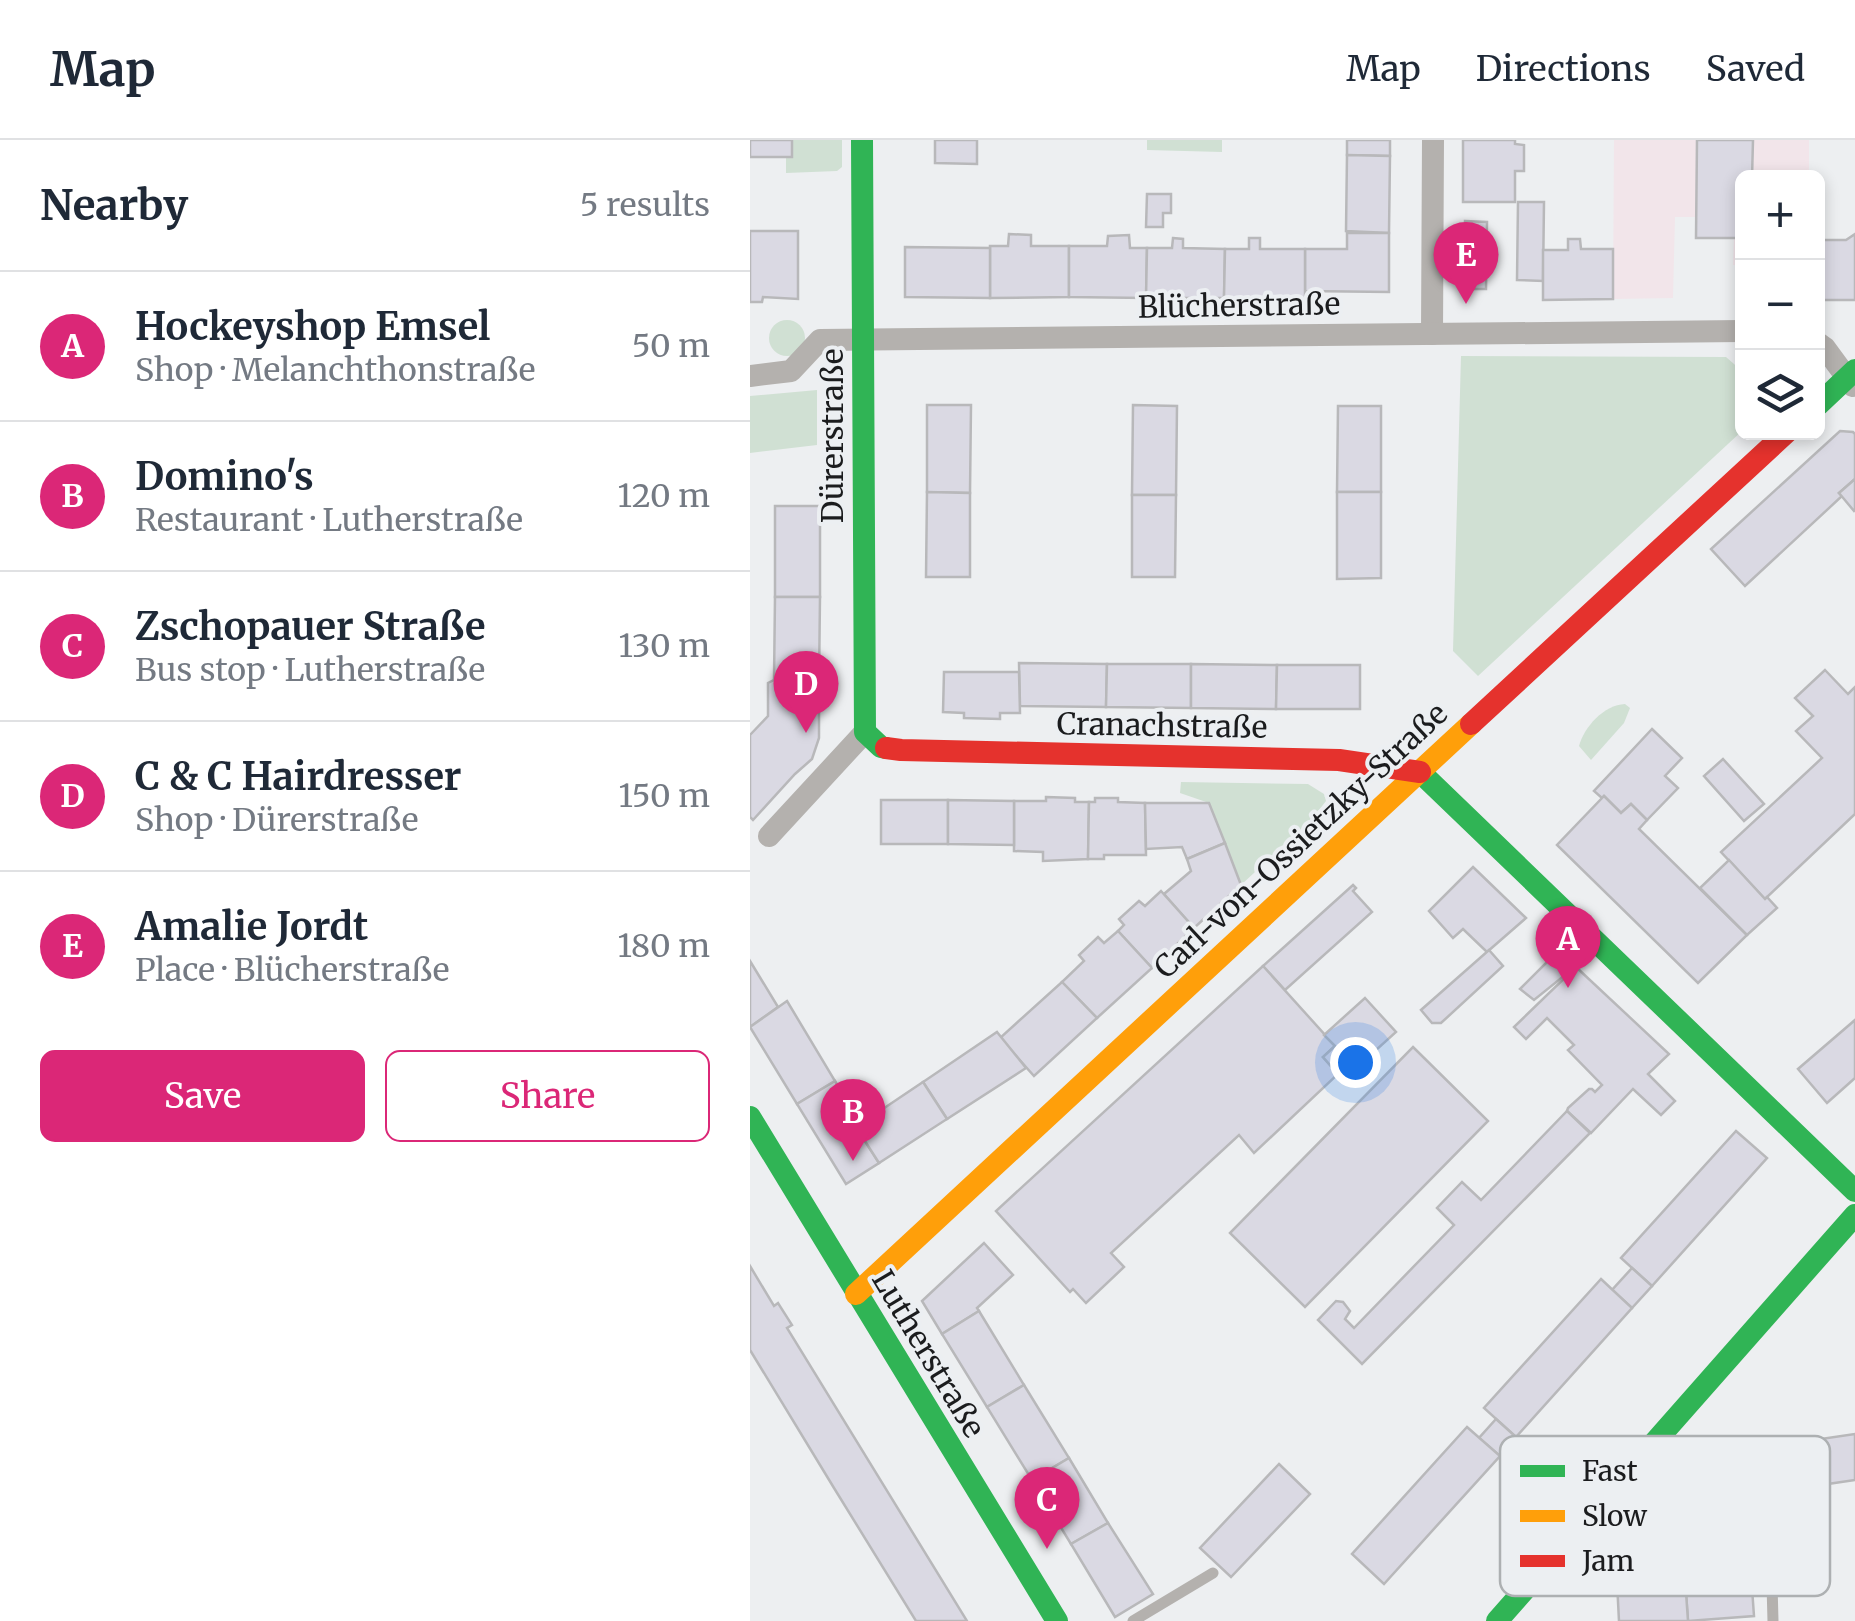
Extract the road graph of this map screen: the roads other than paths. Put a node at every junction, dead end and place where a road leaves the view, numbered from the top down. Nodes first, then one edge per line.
1 (862, 140) edge
2 (1433, 140) edge
3 (1735, 332) edge
4 (1432, 334) junction
5 (864, 340) junction
6 (1825, 348) edge
7 (750, 376) edge
8 (1852, 378) edge
9 (1825, 399) edge
10 (1778, 440) edge
11 (865, 732) junction
12 (1420, 772) junction
13 (769, 836) dead end
14 (750, 1117) edge
15 (1855, 1191) edge
16 (1855, 1215) edge
17 (856, 1294) junction
18 (1660, 1436) edge
19 (1213, 1573) dead end
20 (1519, 1596) edge
21 (1773, 1596) edge
22 (1057, 1621) edge
23 (1133, 1621) edge
24 (1497, 1621) edge
25 (1774, 1621) edge

1 - 5 street, Dürerstraße
2 - 4 street
3 - 4 street, Blücherstraße
4 - 5 street, Blücherstraße
5 - 7 street, Blücherstraße
5 - 11 street, Dürerstraße
6 - 8 street
8 - 9 street
10 - 12 street, Carl-von-Ossietzky-Straße
11 - 12 street, Cranachstraße
11 - 13 street
12 - 15 street
12 - 17 street, Carl-von-Ossietzky-Straße
14 - 17 street, Lutherstraße
16 - 18 street
17 - 22 street, Lutherstraße
19 - 23 lane
20 - 24 street
21 - 25 lane

